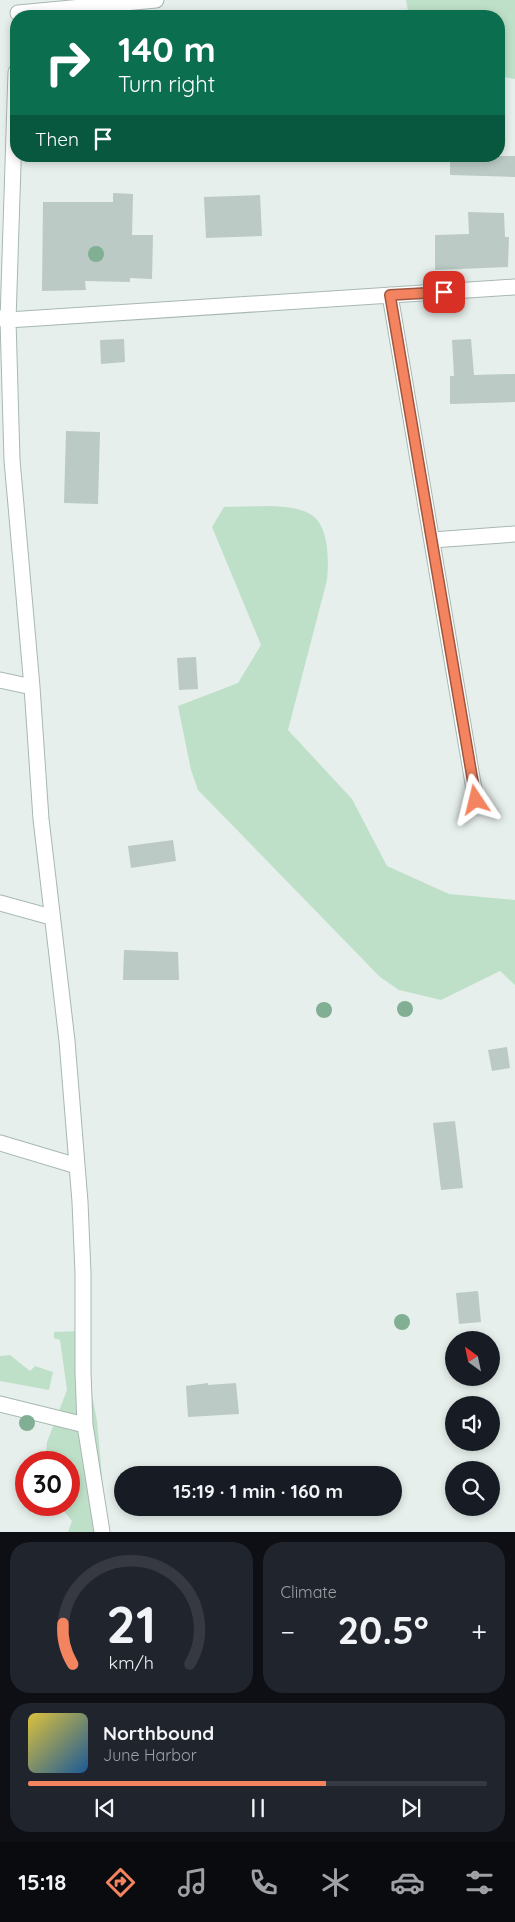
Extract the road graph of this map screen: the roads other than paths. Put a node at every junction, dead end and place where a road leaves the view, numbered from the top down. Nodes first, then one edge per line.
1 (156, 0) edge
2 (18, 10) edge
3 (12, 162) edge
4 (515, 287) edge
5 (390, 295) junction
6 (4, 319) edge
7 (6, 459) edge
8 (515, 534) edge
9 (432, 540) junction
10 (0, 680) edge
11 (32, 687) junction
12 (476, 800) dead end
13 (0, 904) edge
14 (51, 917) junction
15 (0, 1143) edge
16 (77, 1166) junction
17 (0, 1404) edge
18 (85, 1425) junction
19 (102, 1532) edge

1 - 2 street
3 - 6 street
4 - 5 street
5 - 6 street
5 - 9 street
6 - 7 street
7 - 11 street
8 - 9 street
9 - 12 street
10 - 11 street
11 - 14 street
13 - 14 street
14 - 16 street
15 - 16 street
16 - 18 street
17 - 18 street
18 - 19 street

